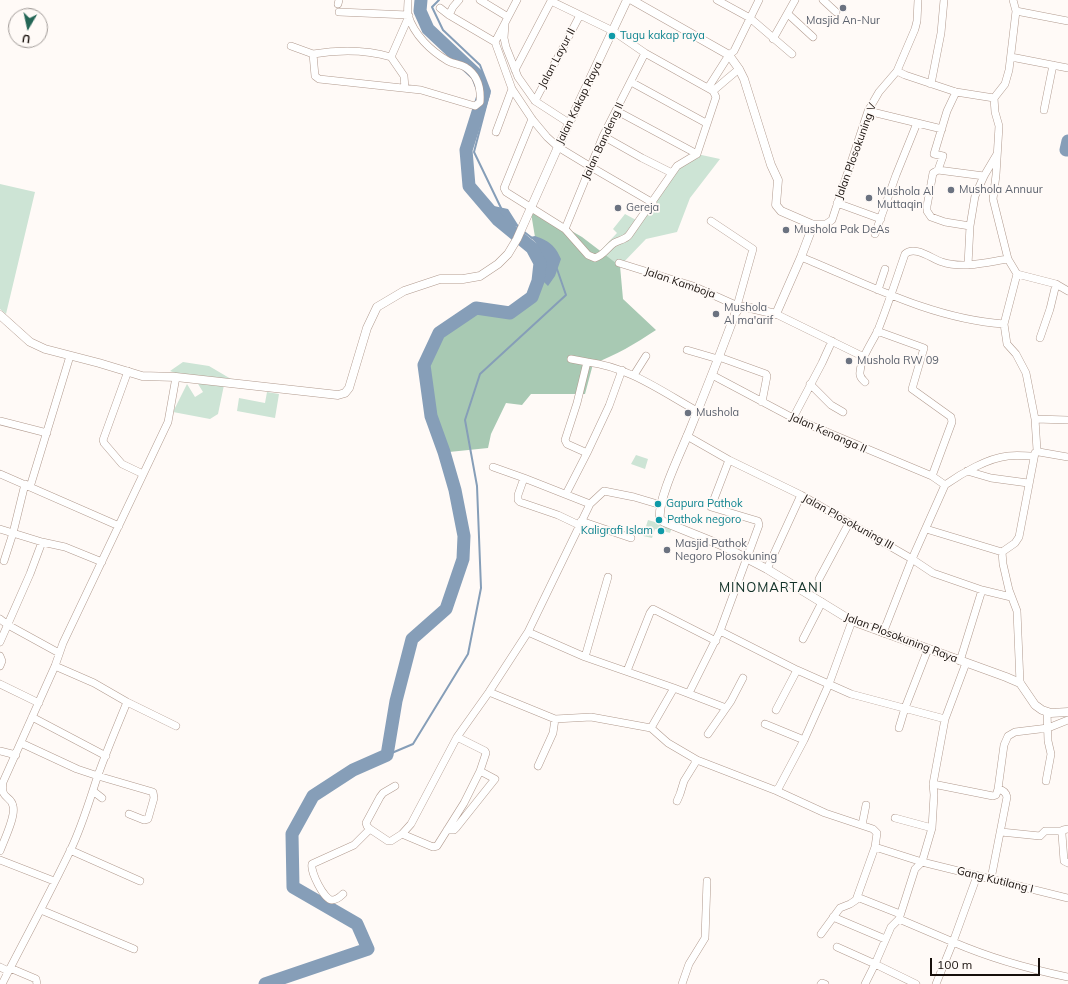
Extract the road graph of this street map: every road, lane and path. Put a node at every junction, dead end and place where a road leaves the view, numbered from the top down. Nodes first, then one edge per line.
1 (408, 0) edge
2 (459, 0) edge
3 (480, 0) edge
4 (497, 0) edge
5 (517, 0) edge
6 (627, 0) edge
7 (632, 0) edge
8 (717, 0) edge
9 (758, 0) edge
10 (795, 0) edge
11 (823, 0) edge
12 (918, 0) edge
13 (944, 0) edge
14 (1013, 0) edge
15 (491, 6) junction
16 (440, 8) dead end
17 (1016, 11) junction
18 (339, 12) dead end
19 (836, 12) dead end
20 (788, 14) junction
21 (449, 15) junction
22 (580, 15) junction
23 (409, 16) junction
24 (508, 17) junction
25 (750, 18) junction
26 (1068, 21) edge
27 (504, 24) junction
28 (613, 31) junction
29 (813, 37) dead end
30 (773, 39) junction
31 (495, 42) junction
32 (292, 46) dead end
33 (313, 54) junction
34 (645, 54) junction
35 (792, 54) dead end
36 (729, 55) junction
37 (391, 57) junction
38 (1010, 57) junction
39 (1053, 65) junction
40 (1068, 68) edge
41 (740, 69) junction
42 (515, 70) junction
43 (897, 71) junction
44 (630, 82) junction
45 (931, 84) junction
46 (405, 88) junction
47 (512, 89) junction
48 (711, 90) junction
49 (956, 92) junction
50 (994, 98) junction
51 (535, 101) junction
52 (1044, 110) dead end
53 (617, 111) junction
54 (868, 111) junction
55 (532, 119) junction
56 (569, 123) junction
57 (706, 123) junction
58 (917, 123) junction
59 (942, 129) junction
60 (496, 132) dead end
61 (603, 136) junction
62 (558, 147) junction
63 (697, 154) junction
64 (997, 154) junction
65 (591, 167) junction
66 (938, 170) junction
67 (672, 173) junction
68 (984, 176) junction
69 (653, 203) junction
70 (837, 204) junction
71 (532, 207) junction
72 (881, 219) junction
73 (711, 221) dead end
74 (811, 224) junction
75 (970, 226) junction
76 (565, 229) junction
77 (875, 234) dead end
78 (802, 257) junction
79 (1008, 259) junction
80 (619, 263) dead end
81 (968, 265) junction
82 (885, 269) dead end
83 (1017, 274) junction
84 (1056, 284) junction
85 (878, 290) junction
86 (1068, 291) edge
87 (891, 295) junction
88 (738, 306) junction
89 (776, 314) junction
90 (0, 315) edge
91 (1004, 324) junction
92 (877, 331) junction
93 (1040, 338) dead end
94 (832, 341) junction
95 (687, 350) dead end
96 (70, 356) junction
97 (646, 356) dead end
98 (864, 357) junction
99 (718, 358) junction
100 (571, 359) dead end
101 (587, 362) junction
102 (622, 370) junction
103 (128, 371) junction
104 (634, 375) junction
105 (712, 375) junction
106 (176, 377) junction
107 (865, 382) dead end
108 (810, 384) junction
109 (762, 402) junction
110 (697, 411) junction
111 (843, 412) dead end
112 (793, 418) junction
113 (1035, 419) junction
114 (1068, 420) edge
115 (0, 421) edge
116 (47, 433) junction
117 (687, 436) junction
118 (1036, 448) junction
119 (587, 453) junction
120 (1034, 456) junction
121 (1068, 458) edge
122 (729, 460) junction
123 (493, 467) dead end
124 (967, 471) junction
125 (0, 474) edge
126 (143, 474) junction
127 (932, 476) junction
128 (524, 478) junction
129 (1028, 484) junction
130 (946, 485) junction
131 (28, 486) junction
132 (566, 494) junction
133 (800, 495) junction
134 (590, 504) junction
135 (661, 505) junction
136 (580, 523) junction
137 (849, 523) junction
138 (119, 526) junction
139 (0, 529) edge
140 (926, 529) junction
141 (13, 533) junction
142 (631, 538) dead end
143 (42, 542) junction
144 (1002, 552) junction
145 (747, 559) junction
146 (912, 559) junction
147 (4, 561) dead end
148 (102, 562) junction
149 (767, 569) junction
150 (608, 577) dead end
151 (819, 579) dead end
152 (982, 590) junction
153 (1012, 597) junction
154 (822, 602) junction
155 (0, 619) edge
156 (852, 621) junction
157 (8, 625) junction
158 (720, 631) junction
159 (528, 632) junction
160 (882, 633) junction
161 (804, 639) dead end
162 (716, 641) junction
163 (0, 642) edge
164 (928, 649) junction
165 (60, 653) junction
166 (0, 656) edge
167 (585, 657) junction
168 (963, 662) junction
169 (0, 666) edge
170 (55, 666) junction
171 (797, 670) junction
172 (627, 671) junction
173 (743, 678) dead end
174 (1020, 683) junction
175 (0, 684) edge
176 (828, 684) junction
177 (674, 688) junction
178 (489, 692) junction
179 (689, 693) junction
180 (127, 702) junction
181 (39, 704) junction
182 (726, 708) junction
183 (905, 708) junction
184 (776, 710) dead end
185 (1047, 712) junction
186 (1068, 712) edge
187 (32, 717) junction
188 (555, 719) junction
189 (945, 719) junction
190 (1068, 720) edge
191 (766, 724) dead end
192 (176, 726) dead end
193 (1048, 726) junction
194 (651, 728) junction
195 (899, 728) dead end
196 (708, 734) dead end
197 (457, 737) junction
198 (804, 740) junction
199 (21, 743) junction
200 (0, 751) edge
201 (16, 755) junction
202 (106, 756) junction
203 (697, 760) junction
204 (538, 766) dead end
205 (480, 771) junction
206 (98, 776) junction
207 (1046, 781) dead end
208 (933, 784) junction
209 (395, 786) dead end
210 (998, 789) junction
211 (93, 791) junction
212 (777, 791) junction
213 (102, 798) dead end
214 (677, 801) dead end
215 (866, 805) dead end
216 (129, 814) dead end
217 (895, 818) dead end
218 (862, 825) junction
219 (932, 828) junction
220 (370, 829) junction
221 (447, 830) junction
222 (1065, 830) edge
223 (1001, 832) junction
224 (402, 834) junction
225 (875, 847) junction
226 (70, 850) junction
227 (0, 851) edge
228 (0, 860) edge
229 (922, 862) junction
230 (1068, 863) edge
231 (977, 876) junction
232 (991, 879) junction
233 (54, 881) junction
234 (140, 881) dead end
235 (707, 881) dead end
236 (343, 894) dead end
237 (857, 897) junction
238 (1068, 898) edge
239 (41, 910) junction
240 (833, 917) junction
241 (900, 917) junction
242 (821, 934) dead end
243 (886, 939) junction
244 (953, 942) junction
245 (837, 947) dead end
246 (134, 949) dead end
247 (876, 964) junction
248 (0, 967) edge
249 (9, 969) junction
250 (1068, 977) edge
251 (2, 984) edge
252 (37, 984) edge
253 (682, 984) edge
254 (821, 984) edge
255 (825, 984) edge
256 (865, 984) edge
257 (916, 984) edge
258 (936, 984) edge

1 - 23 street
2 - 21 street
3 - 15 street
4 - 15 street
5 - 24 street
6 - 28 street, Jalan Kakap Raya
7 - 36 street
8 - 25 street
9 - 25 street
10 - 20 street
11 - 19 street
12 - 43 street, Jalan Plosokuning V
13 - 45 street
14 - 17 street
15 - 24 street
16 - 21 street
17 - 26 street
17 - 38 street
18 - 23 street
20 - 29 street
20 - 30 street
21 - 31 street
22 - 28 street
22 - 42 street
22 - 51 street, Jalan Layur II
23 - 37 street
23 - 46 street
24 - 27 street
25 - 30 street
25 - 36 street
27 - 31 street
27 - 42 street
28 - 34 street
28 - 56 street, Jalan Kakap Raya
30 - 35 street
31 - 47 street
32 - 33 street
33 - 37 street
33 - 46 street
34 - 44 street, Jalan Bandeng II
34 - 48 street
36 - 41 street
36 - 48 street
37 - 46 street
38 - 39 street
38 - 50 street
39 - 40 street
39 - 52 street
41 - 48 street
41 - 74 street
42 - 51 street
43 - 45 street
43 - 54 street, Jalan Plosokuning V
44 - 53 street, Jalan Bandeng II
44 - 57 street
45 - 49 street
47 - 55 street
47 - 60 street
48 - 57 street
49 - 50 street
49 - 59 street
50 - 64 street
51 - 56 street
53 - 61 street, Jalan Bandeng II
53 - 63 street
54 - 58 street
54 - 70 street, Jalan Plosokuning V
55 - 62 street
55 - 71 street
56 - 62 street, Jalan Kakap Raya
57 - 63 street
58 - 59 street
58 - 72 street
59 - 66 street
61 - 65 street, Jalan Bandeng II
61 - 67 street
62 - 65 street
62 - 71 street, Jalan Kakap Raya
63 - 67 street
64 - 68 street
64 - 79 street
65 - 69 street
65 - 76 street, Jalan Bandeng II
66 - 68 street
66 - 75 street
67 - 69 street
68 - 75 street
69 - 76 street
70 - 72 street
70 - 74 street, Jalan Plosokuning V
71 - 76 street
71 - 106 street, Jalan Kakap Raya
72 - 77 street
73 - 88 street
74 - 78 street
75 - 81 street
78 - 85 street
78 - 89 street
79 - 81 street
79 - 83 street
80 - 88 street, Jalan Kamboja
81 - 87 street
82 - 85 street
83 - 84 street
83 - 91 street
84 - 86 street
84 - 93 street
85 - 87 street
87 - 91 street
87 - 92 street
88 - 89 street
88 - 99 street
89 - 94 street
90 - 96 street
91 - 113 street
92 - 98 street
92 - 127 street
94 - 98 street
94 - 108 street
95 - 99 street
96 - 103 street
96 - 116 street
97 - 104 street
98 - 107 street
99 - 105 street
99 - 109 street
100 - 101 street
101 - 102 street
101 - 119 street
102 - 104 street
102 - 119 street
103 - 106 street
103 - 126 street
104 - 110 street
105 - 109 street, Jalan Kenanga II
105 - 110 street
106 - 126 street
108 - 111 street
108 - 112 street
109 - 112 street, Jalan Kenanga II
110 - 117 street
112 - 127 street, Jalan Kenanga II
113 - 114 street
113 - 118 street
115 - 116 street
116 - 131 street
117 - 122 street, Jalan Plosokuning III
117 - 135 street
118 - 120 street
118 - 121 street
119 - 132 street
120 - 124 street
120 - 129 street
122 - 133 street, Jalan Plosokuning III
122 - 145 street
123 - 128 street
124 - 129 street
124 - 130 street
125 - 131 street
126 - 138 street
127 - 130 street, Jalan Kenanga II
128 - 132 street
128 - 136 street
129 - 144 street
130 - 140 street
131 - 138 street
131 - 141 street
132 - 134 street
133 - 137 street, Jalan Plosokuning III
133 - 149 street
134 - 135 street
134 - 136 street
135 - 145 street, Jalan Plosokuning Raya
136 - 142 street
136 - 159 street
137 - 146 street, Jalan Plosokuning III
137 - 151 street
138 - 148 street
139 - 141 street
140 - 144 street
140 - 146 street
141 - 143 street
141 - 147 street
143 - 148 street
143 - 157 street
144 - 153 street
145 - 149 street, Jalan Plosokuning Raya
145 - 158 street
146 - 152 street, Jalan Plosokuning III
146 - 160 street
148 - 165 street
149 - 154 street, Jalan Plosokuning Raya
150 - 167 street
152 - 153 street, Jalan Plosokuning III
152 - 168 street
153 - 174 street
154 - 156 street, Jalan Plosokuning Raya
154 - 161 street
155 - 157 street
156 - 160 street, Jalan Plosokuning Raya
156 - 176 street
157 - 163 street
157 - 165 street
158 - 162 street
158 - 171 street
159 - 167 street
159 - 178 street
160 - 164 street, Jalan Plosokuning Raya
162 - 172 street
162 - 179 street
164 - 168 street, Jalan Plosokuning Raya
164 - 183 street
165 - 170 street
166 - 169 street
167 - 172 street
168 - 174 street, Jalan Plosokuning Raya
168 - 189 street
170 - 180 street
170 - 181 street
171 - 176 street
171 - 184 street
172 - 177 street
173 - 182 street
174 - 185 street
175 - 181 street
176 - 183 street
176 - 198 street
177 - 179 street
177 - 194 street
178 - 188 street
178 - 197 street
179 - 182 street
180 - 192 street
180 - 202 street
181 - 187 street
182 - 196 street
183 - 189 street
183 - 195 street
185 - 186 street
185 - 193 street
187 - 199 street
187 - 202 street
188 - 194 street
188 - 204 street
189 - 208 street
190 - 193 street
191 - 198 street
193 - 207 street
193 - 210 street
194 - 203 street
197 - 205 street
197 - 224 street
198 - 212 street
199 - 201 street
199 - 206 street
200 - 201 street
201 - 227 street
202 - 206 street
203 - 212 street
203 - 214 street
205 - 221 street
205 - 221 street
206 - 211 street
206 - 216 street
208 - 210 street
208 - 219 street
209 - 220 street
210 - 223 street
211 - 213 street
211 - 226 street
212 - 218 street
215 - 218 street
217 - 219 street
218 - 225 street
219 - 229 street
220 - 224 street
220 - 236 street
221 - 224 street
222 - 223 street
222 - 230 street
223 - 232 street
225 - 229 street, Gang Kutilang I
225 - 237 street
226 - 233 street
226 - 234 street
228 - 233 street
229 - 231 street, Gang Kutilang I
229 - 241 street
231 - 232 street, Gang Kutilang I
231 - 244 street
232 - 238 street, Gang Kutilang I
233 - 239 street
235 - 253 street
237 - 240 street
237 - 241 street
239 - 246 street
239 - 249 street
240 - 242 street
240 - 243 street
241 - 243 street
241 - 244 street
243 - 247 street
244 - 250 street
244 - 258 street
245 - 247 street
247 - 256 street
247 - 257 street
248 - 249 street
249 - 251 street
249 - 252 street
254 - 255 street

